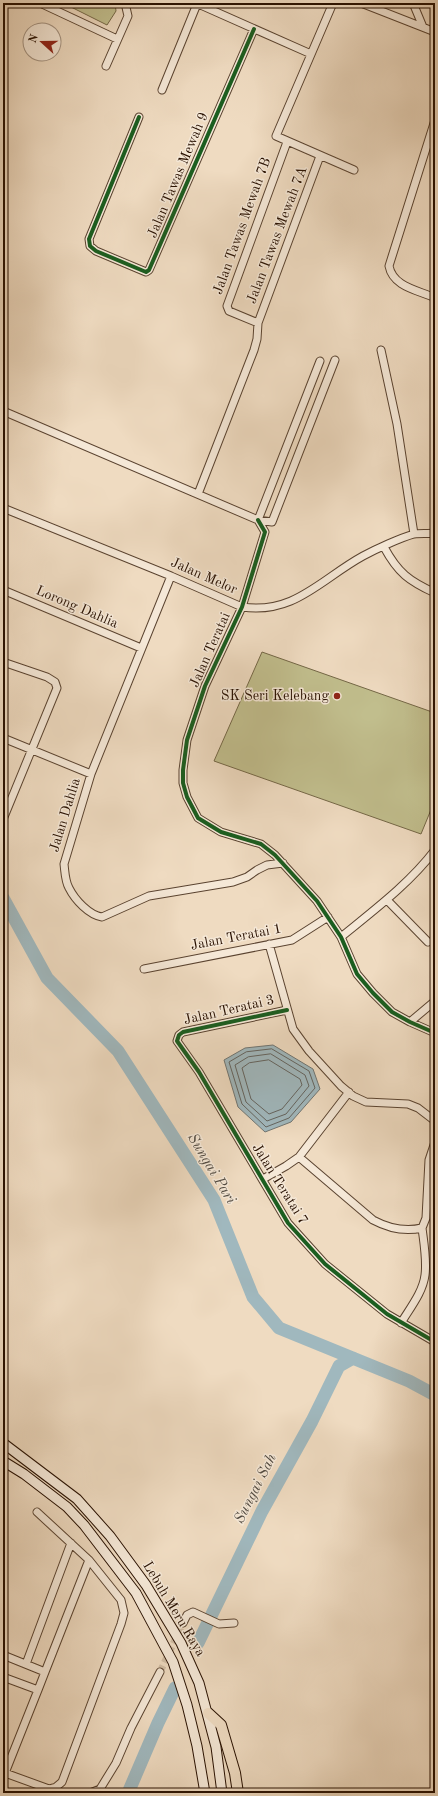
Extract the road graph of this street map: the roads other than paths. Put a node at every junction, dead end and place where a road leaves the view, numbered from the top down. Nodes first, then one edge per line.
1 (41, 3) edge
2 (126, 3) edge
3 (333, 3) edge
4 (362, 3) edge
5 (413, 3) edge
6 (197, 4) edge
7 (423, 27) junction
8 (254, 29) junction
9 (435, 32) edge
10 (117, 39) junction
11 (311, 54) junction
12 (106, 66) dead end
13 (162, 90) dead end
14 (139, 117) dead end
15 (435, 120) edge
16 (287, 142) junction
17 (320, 156) junction
18 (354, 170) dead end
19 (435, 298) edge
20 (258, 323) junction
21 (381, 350) dead end
22 (335, 360) dead end
23 (320, 361) dead end
24 (3, 411) edge
25 (198, 494) junction
26 (3, 508) edge
27 (258, 520) junction
28 (435, 533) edge
29 (414, 534) junction
30 (384, 547) junction
31 (171, 576) junction
32 (3, 590) edge
33 (435, 593) edge
34 (242, 607) junction
35 (141, 648) junction
36 (3, 662) edge
37 (3, 738) edge
38 (32, 749) junction
39 (91, 774) junction
40 (4, 817) edge
41 (435, 850) edge
42 (283, 863) junction
43 (387, 900) junction
44 (328, 917) junction
45 (341, 937) junction
46 (428, 942) dead end
47 (269, 944) junction
48 (144, 969) dead end
49 (435, 1001) edge
50 (287, 1010) junction
51 (410, 1022) junction
52 (435, 1033) edge
53 (178, 1037) joint
54 (349, 1092) junction
55 (435, 1121) edge
56 (435, 1142) edge
57 (299, 1157) junction
58 (263, 1179) junction
59 (422, 1228) junction
60 (401, 1323) junction
61 (435, 1342) edge
62 (3, 1443) edge
63 (3, 1461) edge
64 (37, 1512) dead end
65 (71, 1543) junction
66 (88, 1560) junction
67 (234, 1622) dead end
68 (183, 1623) tunnel mouth
69 (3, 1655) edge
70 (26, 1664) junction
71 (45, 1672) junction
72 (160, 1672) tunnel mouth
73 (3, 1676) edge
74 (38, 1690) junction
75 (208, 1714) junction
76 (4, 1775) edge
77 (90, 1793) edge
78 (205, 1793) edge
79 (222, 1793) edge
80 (238, 1793) edge

1 - 10 street
2 - 10 street
3 - 11 street
4 - 7 street
5 - 7 street
6 - 8 street
6 - 13 street
7 - 9 street
8 - 11 street
8 - 14 street, Jalan Tawas Mewah 9
10 - 12 street
11 - 16 street
15 - 19 street
16 - 17 street
16 - 20 street, Jalan Tawas Mewah 7B
17 - 18 street
17 - 20 street, Jalan Tawas Mewah 7A
20 - 25 street, Jalan Tawas Mewah 7A
21 - 29 street
22 - 27 street
23 - 27 street
24 - 25 street
25 - 27 street
26 - 31 street, Jalan Melor
27 - 34 street, Jalan Teratai
28 - 29 street, Jalan Melor
29 - 30 street, Jalan Melor
30 - 33 street
30 - 34 street, Jalan Melor
31 - 34 street, Jalan Melor
31 - 35 street, Jalan Dahlia
32 - 35 street, Lorong Dahlia
34 - 42 street, Jalan Teratai
35 - 39 street, Jalan Dahlia
36 - 38 street
37 - 38 street
38 - 39 street
38 - 40 street
39 - 42 street, Jalan Dahlia
41 - 43 street
42 - 44 street, Jalan Teratai
43 - 45 street
43 - 46 street
44 - 45 street, Jalan Teratai
44 - 47 street, Jalan Teratai 1
45 - 51 street, Jalan Teratai
47 - 48 street, Jalan Teratai 1
47 - 50 street
49 - 51 street
50 - 53 street, Jalan Teratai 3
50 - 54 street
51 - 52 street, Jalan Teratai
53 - 58 street, Jalan Teratai 7
54 - 55 street
54 - 57 street
56 - 59 street
57 - 58 street
57 - 59 street
58 - 60 street, Jalan Teratai 7
59 - 60 street
60 - 61 street, Jalan Teratai 7
62 - 75 main road, Lebuh Meru Raya
63 - 78 main road, Lebuh Meru Raya
64 - 65 street
65 - 66 street
65 - 70 street
66 - 71 street
66 - 76 street
67 - 68 street
69 - 70 street
70 - 71 street
71 - 74 street
72 - 77 street
73 - 74 street
74 - 76 street
75 - 79 main road, Lebuh Meru Raya
75 - 80 main road

